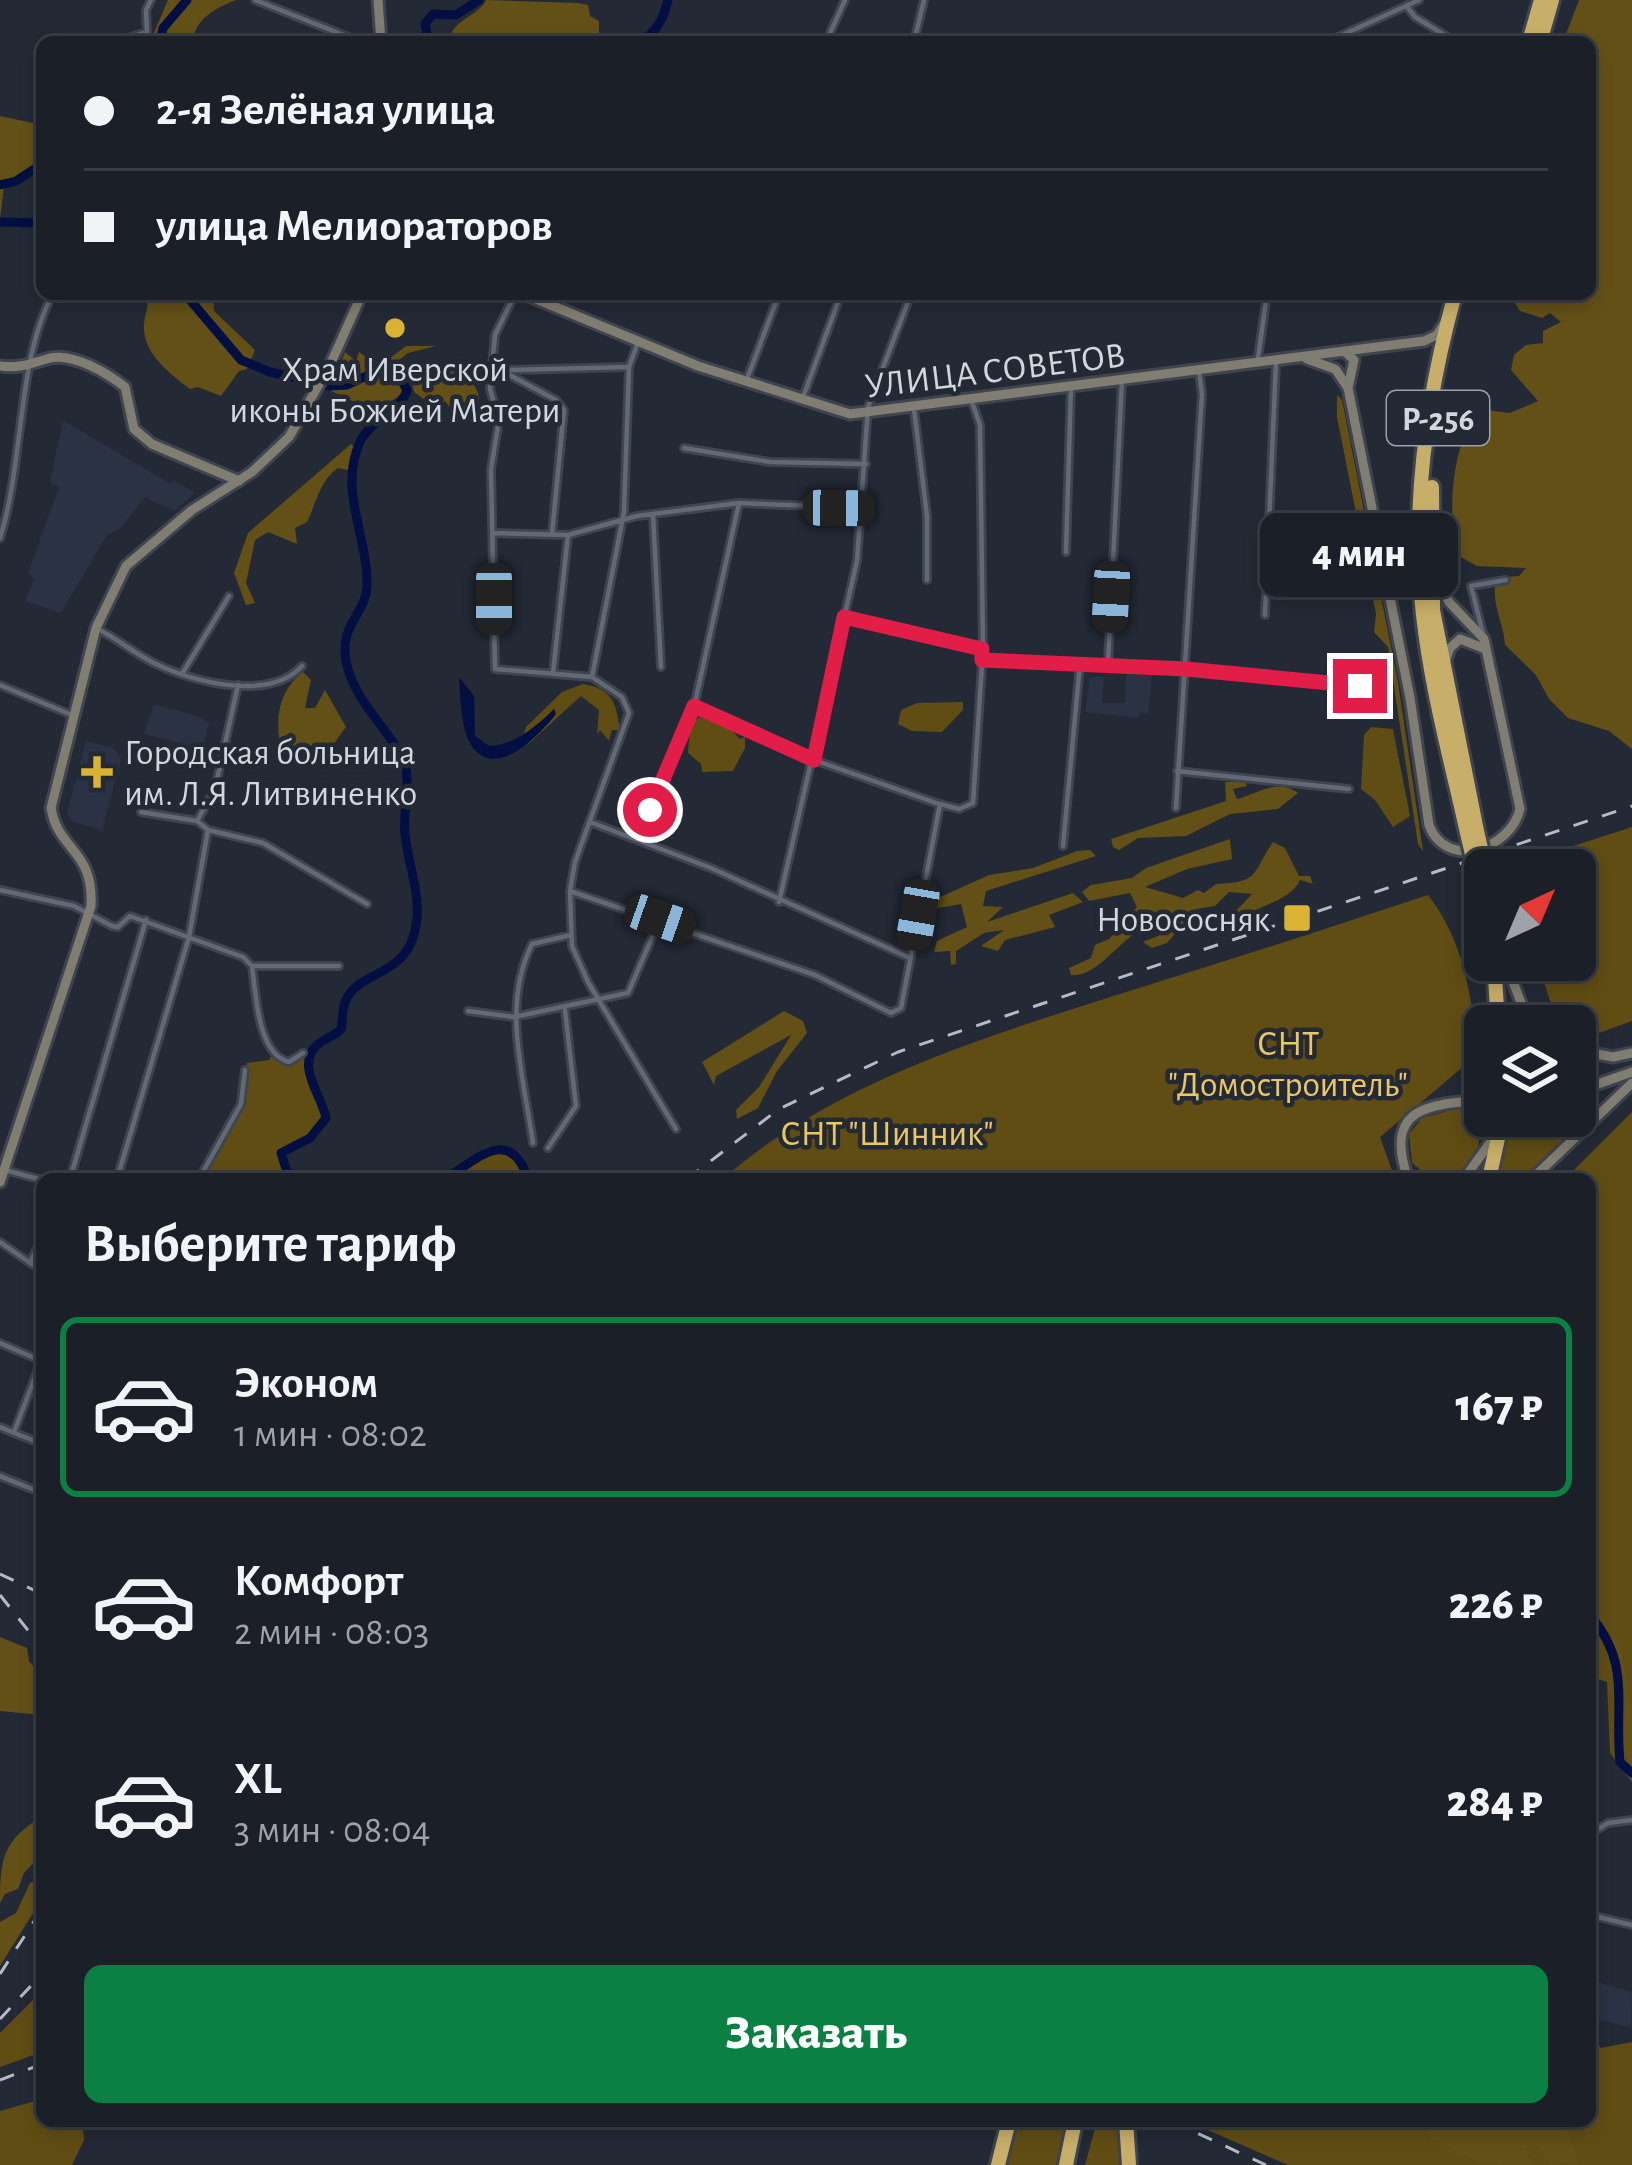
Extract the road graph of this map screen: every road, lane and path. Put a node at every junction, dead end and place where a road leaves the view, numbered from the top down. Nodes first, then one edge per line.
1 (136, 0) edge
2 (151, 0) edge
3 (255, 0) edge
4 (378, 0) edge
5 (845, 0) edge
6 (924, 0) edge
7 (1419, 0) edge
8 (1541, 0) edge
9 (1552, 0) edge
10 (1408, 8) junction
11 (146, 10) junction
12 (135, 36) edge
13 (347, 36) edge
14 (381, 36) edge
15 (829, 36) edge
16 (915, 36) edge
17 (1337, 36) edge
18 (1446, 36) edge
19 (1531, 36) edge
20 (1542, 36) edge
21 (51, 300) edge
22 (359, 300) edge
23 (512, 300) edge
24 (539, 300) edge
25 (776, 300) edge
26 (840, 300) edge
27 (908, 300) edge
28 (1266, 300) edge
29 (1453, 300) edge
30 (1463, 300) edge
31 (1450, 311) junction
32 (639, 340) junction
33 (1420, 341) junction
34 (1384, 345) junction
35 (1340, 352) junction
36 (1302, 357) junction
37 (1276, 361) junction
38 (1259, 364) junction
39 (493, 365) junction
40 (0, 366) edge
41 (1438, 366) junction
42 (29, 367) junction
43 (628, 367) junction
44 (1353, 367) junction
45 (504, 370) junction
46 (1335, 370) junction
47 (1199, 371) junction
48 (1121, 381) junction
49 (746, 382) junction
50 (1071, 387) junction
51 (1348, 388) junction
52 (971, 399) junction
53 (802, 400) junction
54 (914, 409) junction
55 (868, 413) junction
56 (684, 448) dead end
57 (866, 464) junction
58 (238, 482) junction
59 (739, 502) junction
60 (0, 506) edge
61 (10, 508) junction
62 (863, 508) junction
63 (653, 515) junction
64 (622, 520) junction
65 (494, 533) junction
66 (552, 534) junction
67 (568, 535) junction
68 (0, 538) edge
69 (1430, 545) junction
70 (1066, 552) dead end
71 (927, 580) dead end
72 (1506, 580) dead end
73 (229, 596) dead end
74 (1265, 614) dead end
75 (844, 617) junction
76 (1474, 621) junction
77 (96, 628) junction
78 (1478, 636) junction
79 (982, 649) junction
80 (982, 660) junction
81 (1080, 664) junction
82 (1108, 665) junction
83 (302, 666) dead end
84 (661, 668) dead end
85 (1186, 669) junction
86 (182, 674) junction
87 (553, 675) junction
88 (592, 677) junction
89 (238, 685) junction
90 (0, 686) edge
91 (1360, 686) dead end
92 (1447, 692) junction
93 (694, 706) junction
94 (76, 716) junction
95 (814, 760) junction
96 (1178, 771) junction
97 (1349, 789) dead end
98 (940, 804) junction
99 (1176, 808) dead end
100 (141, 812) dead end
101 (197, 821) junction
102 (590, 822) junction
103 (208, 830) junction
104 (1472, 832) junction
105 (638, 839) junction
106 (1063, 846) dead end
107 (1475, 849) edge
108 (1478, 849) edge
109 (0, 890) edge
110 (569, 891) junction
111 (779, 902) junction
112 (367, 904) dead end
113 (90, 913) junction
114 (660, 919) junction
115 (146, 920) junction
116 (571, 935) junction
117 (189, 937) junction
118 (911, 958) junction
119 (252, 966) junction
120 (339, 966) dead end
121 (602, 1002) junction
122 (565, 1010) junction
123 (468, 1011) dead end
124 (514, 1018) junction
125 (303, 1053) dead end
126 (1632, 1053) edge
127 (1596, 1054) edge
128 (245, 1070) dead end
129 (1632, 1072) edge
130 (1632, 1083) edge
131 (1596, 1088) edge
132 (1596, 1092) edge
133 (1464, 1103) edge
134 (1604, 1110) junction
135 (676, 1130) dead end
136 (1492, 1137) edge
137 (1495, 1137) edge
138 (533, 1142) dead end
139 (1489, 1144) junction
140 (548, 1148) dead end
141 (1401, 1153) junction
142 (2, 1168) edge
143 (72, 1173) edge
144 (119, 1173) edge
145 (202, 1173) edge
146 (1406, 1173) edge
147 (1415, 1173) edge
148 (1468, 1173) edge
149 (1482, 1173) edge
150 (1490, 1173) edge
151 (1538, 1173) edge
152 (36, 1178) edge
153 (0, 1182) edge
154 (0, 1243) edge
155 (36, 1252) edge
156 (31, 1263) junction
157 (36, 1267) edge
158 (0, 1343) edge
159 (36, 1358) edge
160 (36, 1375) edge
161 (0, 1427) edge
162 (14, 1432) junction
163 (36, 1441) edge
164 (0, 1476) edge
165 (36, 1491) edge
166 (1632, 1820) edge
167 (1596, 1823) edge
168 (1608, 1823) junction
169 (1596, 1830) edge
170 (1596, 1916) edge
171 (1632, 1925) edge
172 (1008, 2127) edge
173 (1078, 2127) edge
174 (1079, 2127) edge
175 (1126, 2127) edge
176 (998, 2165) edge
177 (1066, 2165) edge
178 (1075, 2165) edge
179 (1129, 2165) edge

1 - 11 street
2 - 11 street
3 - 13 street
4 - 14 street
5 - 15 street
6 - 16 street
7 - 10 street
8 - 19 highway
9 - 20 highway
10 - 17 street
10 - 18 street
11 - 12 street
21 - 42 street
22 - 58 street
23 - 39 street
24 - 32 street, УЛИЦА СОВЕТОВ
25 - 49 street
26 - 53 street
27 - 55 street
28 - 38 street
29 - 31 highway, Р-256
30 - 69 highway, Р-256
31 - 33 street
31 - 41 highway, Р-256
32 - 43 street
32 - 49 street, УЛИЦА СОВЕТОВ
33 - 34 street, УЛИЦА СОВЕТОВ
33 - 41 street
34 - 35 street, УЛИЦА СОВЕТОВ
34 - 44 street
35 - 36 street, УЛИЦА СОВЕТОВ
35 - 44 street
35 - 46 street
36 - 37 street, УЛИЦА СОВЕТОВ
36 - 46 street
37 - 38 street, УЛИЦА СОВЕТОВ
37 - 74 street
38 - 47 street, УЛИЦА СОВЕТОВ
39 - 45 street
39 - 65 street
40 - 42 street
41 - 104 highway, Р-256
42 - 58 street
42 - 61 street
43 - 45 street
43 - 64 street
44 - 46 street
44 - 51 street
45 - 66 street
46 - 51 street
47 - 48 street, УЛИЦА СОВЕТОВ
47 - 85 street
48 - 50 street, УЛИЦА СОВЕТОВ
48 - 82 street
49 - 53 street, УЛИЦА СОВЕТОВ
50 - 52 street, УЛИЦА СОВЕТОВ
50 - 70 street
51 - 78 street
52 - 54 street, УЛИЦА СОВЕТОВ
52 - 79 street
53 - 55 street, УЛИЦА СОВЕТОВ
54 - 55 street, УЛИЦА СОВЕТОВ
54 - 71 street
55 - 57 street
56 - 57 street
57 - 62 street
58 - 77 street
59 - 62 street
59 - 63 street
59 - 93 street
60 - 61 street
61 - 68 street
62 - 75 street
63 - 64 street
63 - 84 street
64 - 67 street
64 - 88 street
65 - 66 street
65 - 87 street
66 - 67 street
67 - 87 street
69 - 76 street
69 - 92 highway, Р-256
72 - 76 street
73 - 86 street
75 - 79 street
75 - 95 street
76 - 78 street
77 - 86 street
77 - 94 street
78 - 92 street
79 - 80 street
80 - 81 street
80 - 98 street
81 - 82 street
81 - 106 street
82 - 85 street
83 - 89 street
85 - 91 street
85 - 96 street
86 - 89 street
87 - 88 street
88 - 102 street
89 - 101 street
90 - 94 street
92 - 104 highway, Р-256
93 - 95 street
93 - 105 street
94 - 113 street
95 - 98 street
95 - 111 street
96 - 97 street
96 - 99 street
98 - 118 street
100 - 101 street
101 - 103 street
102 - 105 street
102 - 110 street
103 - 112 street
103 - 117 street
104 - 107 highway, Р-256, bridge
104 - 108 highway, Р-256, bridge
105 - 111 street
109 - 113 street
110 - 114 street
110 - 116 street
111 - 118 street
113 - 115 street
113 - 142 street
114 - 118 street
114 - 121 street
115 - 117 street
115 - 143 street
116 - 121 street
116 - 124 street
117 - 119 street
117 - 144 street
119 - 120 street
119 - 125 street
121 - 122 street
121 - 135 street
122 - 124 street
122 - 140 street
123 - 124 street
124 - 138 street
126 - 127 street
128 - 145 street
129 - 131 street
130 - 134 street
132 - 134 street
133 - 141 street
134 - 151 street
136 - 139 highway
137 - 150 highway
139 - 148 street
139 - 149 highway
141 - 146 street
141 - 147 street
142 - 152 street
142 - 153 street
154 - 156 street
155 - 156 street
156 - 157 street
158 - 159 street
160 - 162 street
161 - 162 street
162 - 163 street
164 - 165 street
166 - 168 street
167 - 168 street
168 - 169 street
170 - 171 street
172 - 176 highway
173 - 177 highway
174 - 178 highway
175 - 179 highway

